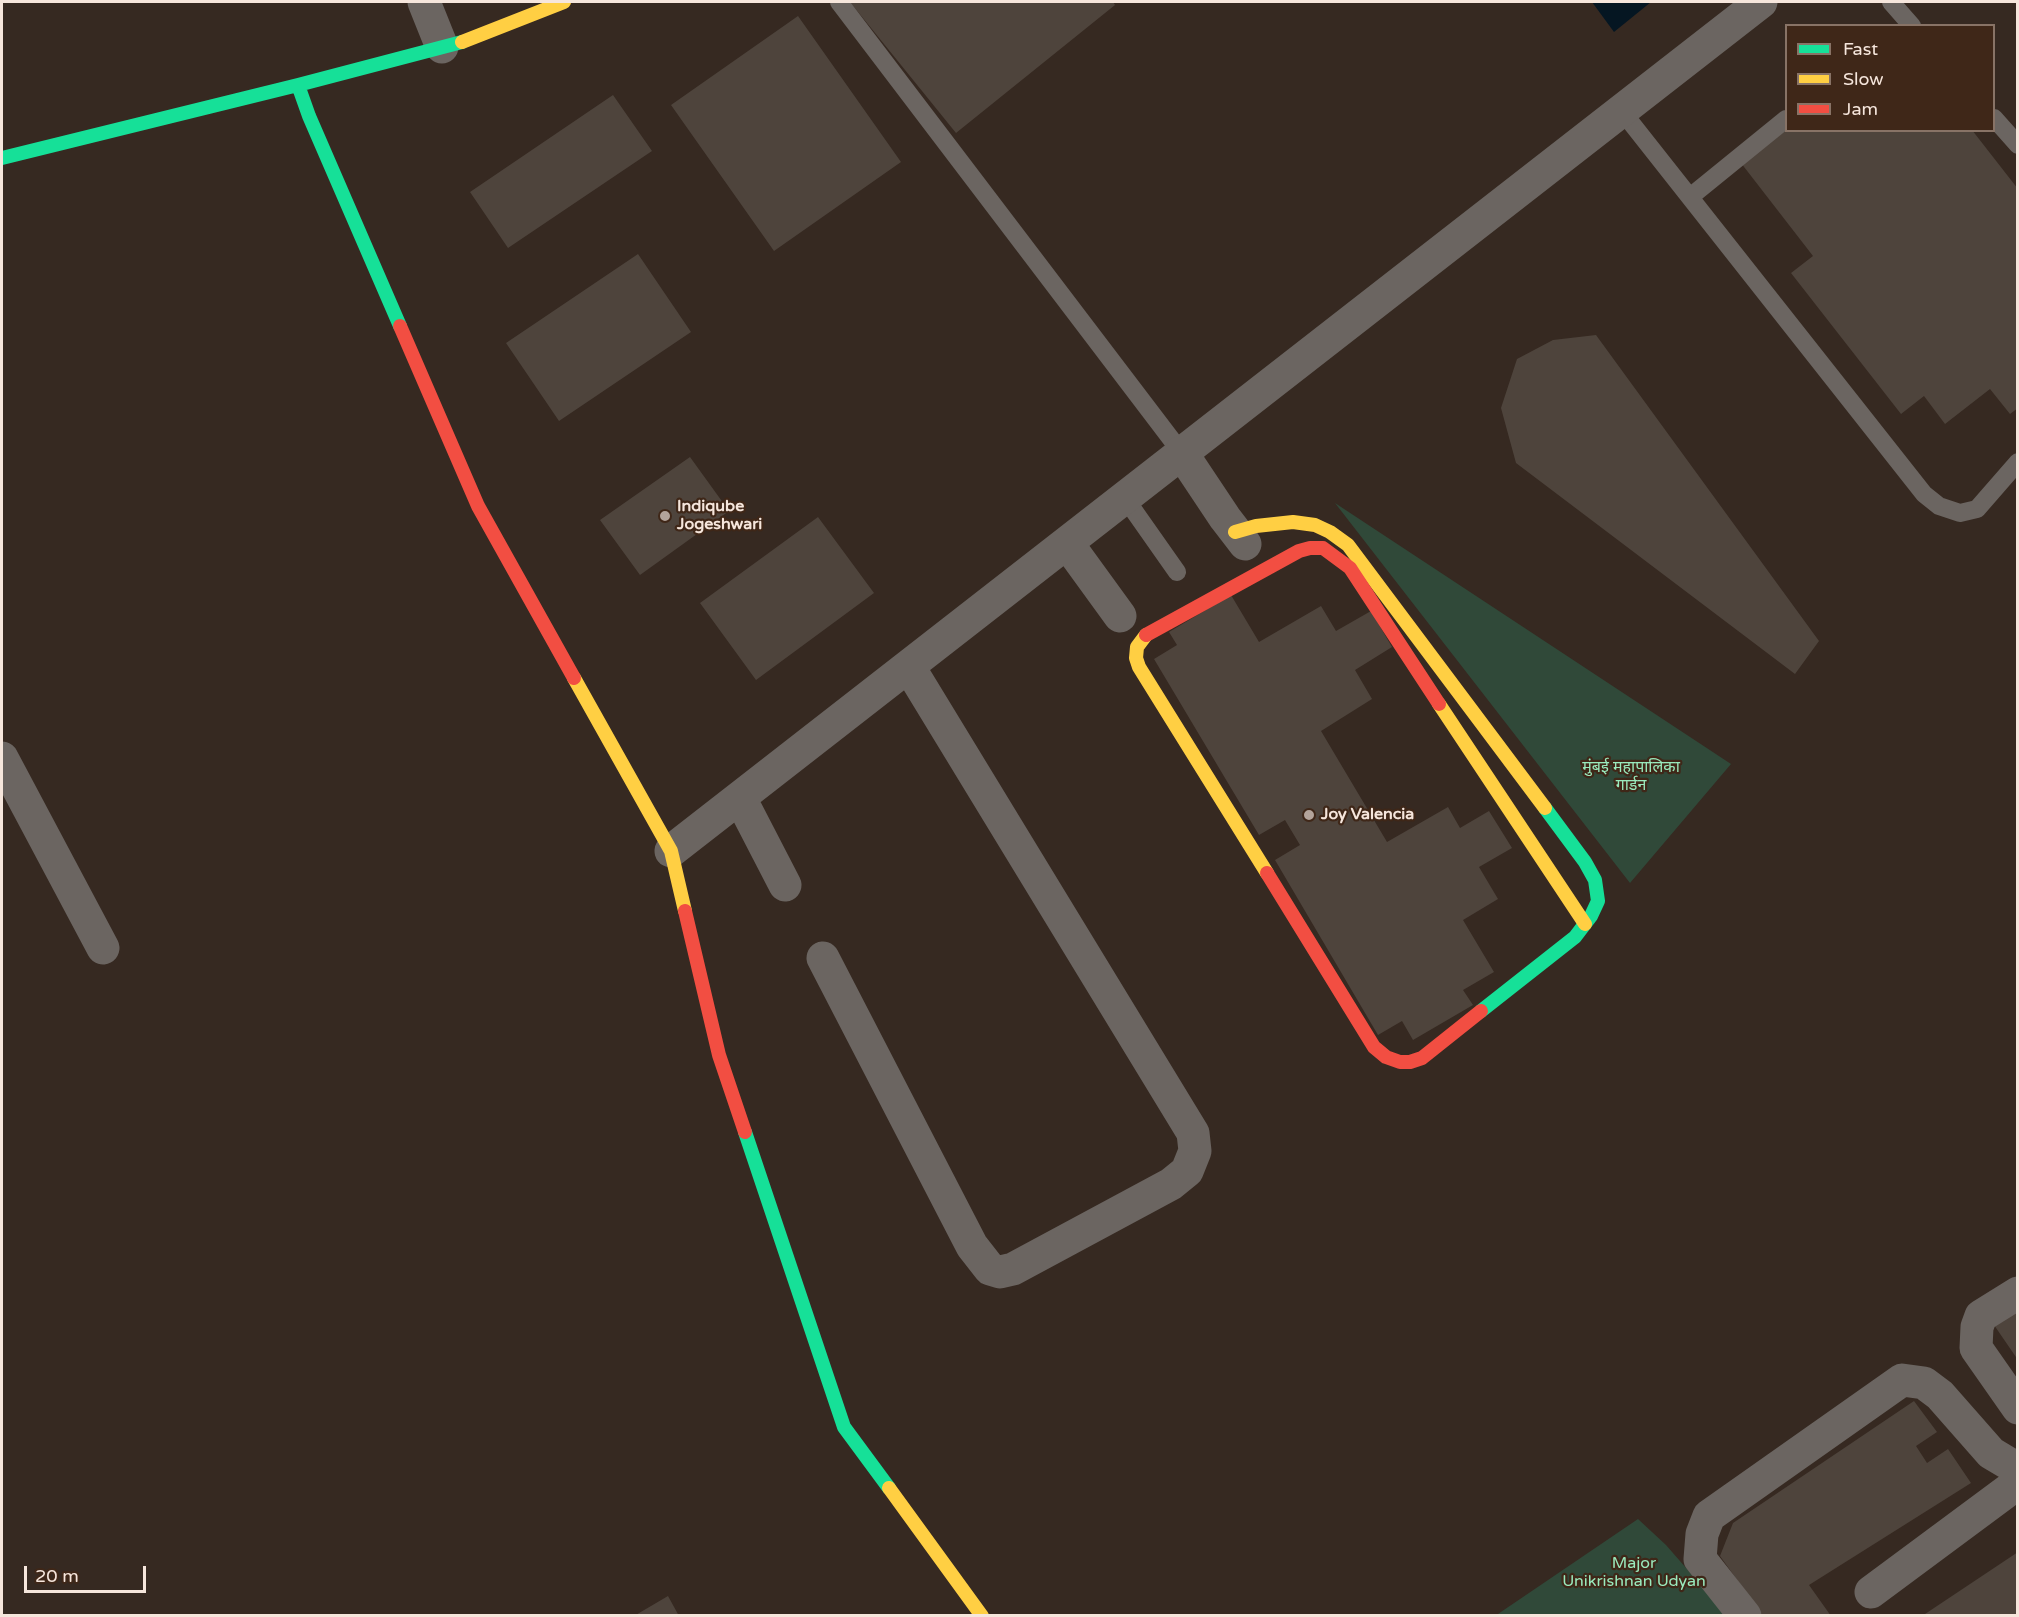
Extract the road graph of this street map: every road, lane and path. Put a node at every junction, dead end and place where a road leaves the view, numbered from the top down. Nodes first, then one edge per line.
1 (424, 2) edge
2 (564, 2) edge
3 (838, 2) edge
4 (1761, 2) edge
5 (1891, 2) edge
6 (1908, 24) edge
7 (442, 47) junction
8 (298, 85) junction
9 (1621, 110) junction
10 (1995, 119) edge
11 (1785, 120) edge
12 (2018, 146) edge
13 (2, 158) edge
14 (1690, 197) junction
15 (1181, 453) junction
16 (2018, 462) edge
17 (1125, 498) junction
18 (1240, 538) joint
19 (1067, 543) junction
20 (1178, 572) dead end
21 (1120, 616) dead end
22 (909, 667) junction
23 (2, 758) edge
24 (740, 798) junction
25 (671, 851) junction
26 (785, 885) dead end
27 (1585, 924) junction
28 (103, 948) dead end
29 (823, 958) dead end
30 (2018, 1293) edge
31 (2018, 1408) edge
32 (2018, 1469) edge
33 (2018, 1483) edge
34 (1870, 1592) dead end
35 (982, 1616) edge
36 (1745, 1616) edge

1 - 7 street
2 - 7 street
3 - 15 lane
4 - 9 street
5 - 6 lane
7 - 8 street
8 - 13 street
8 - 25 street
9 - 14 lane
9 - 15 street
10 - 12 lane
11 - 14 lane
14 - 16 lane
15 - 17 street
15 - 18 street
17 - 19 street
17 - 20 lane
18 - 27 street
19 - 21 street
19 - 22 street
22 - 24 street
22 - 29 street
23 - 28 street
24 - 25 street
24 - 26 street
25 - 35 street
27 - 27 street
30 - 31 street
32 - 36 street
33 - 34 street

